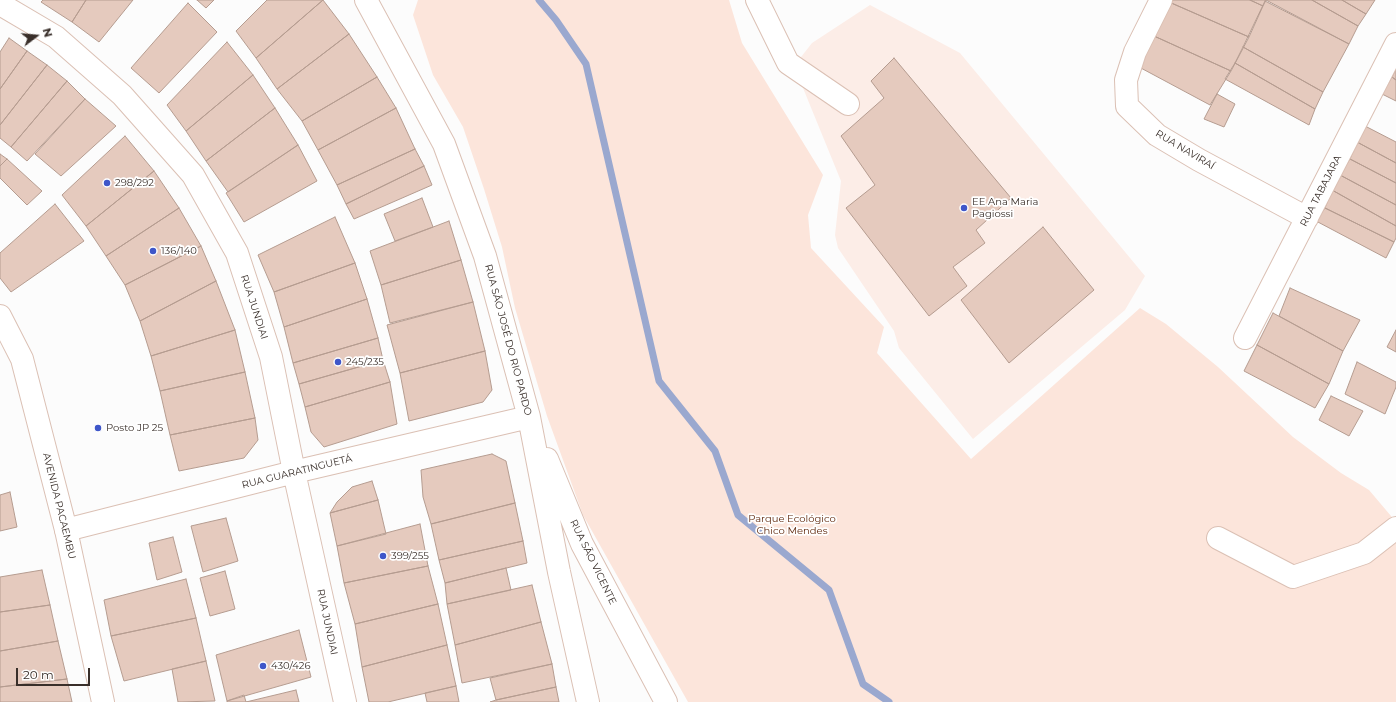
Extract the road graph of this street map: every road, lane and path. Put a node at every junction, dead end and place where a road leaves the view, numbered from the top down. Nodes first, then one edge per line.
1 (366, 0) edge
2 (757, 0) edge
3 (1161, 0) edge
4 (0, 4) edge
5 (1396, 44) edge
6 (848, 104) dead end
7 (1307, 218) junction
8 (0, 316) edge
9 (1245, 338) dead end
10 (529, 417) junction
11 (294, 472) junction
12 (1396, 528) edge
13 (66, 530) junction
14 (1218, 538) dead end
15 (103, 702) edge
16 (345, 702) edge
17 (588, 702) edge
18 (666, 702) edge

1 - 10 street, RUA SÃO JOSÉ DO RIO PARDO
2 - 6 street
3 - 7 street, RUA NAVIRAÍ
4 - 11 street, RUA JUNDIAI
5 - 7 street, RUA TABAJARA
7 - 9 street, RUA TABAJARA
8 - 13 street, AVENIDA PACAEMBU
10 - 11 street, RUA GUARATINGUETÁ
10 - 17 street, RUA SÃO JOSÉ DO RIO PARDO
10 - 18 street, RUA SÃO VICENTE
11 - 13 street, RUA GUARATINGUETÁ
11 - 16 street, RUA JUNDIAI
12 - 14 street
13 - 15 street, AVENIDA PACAEMBU

